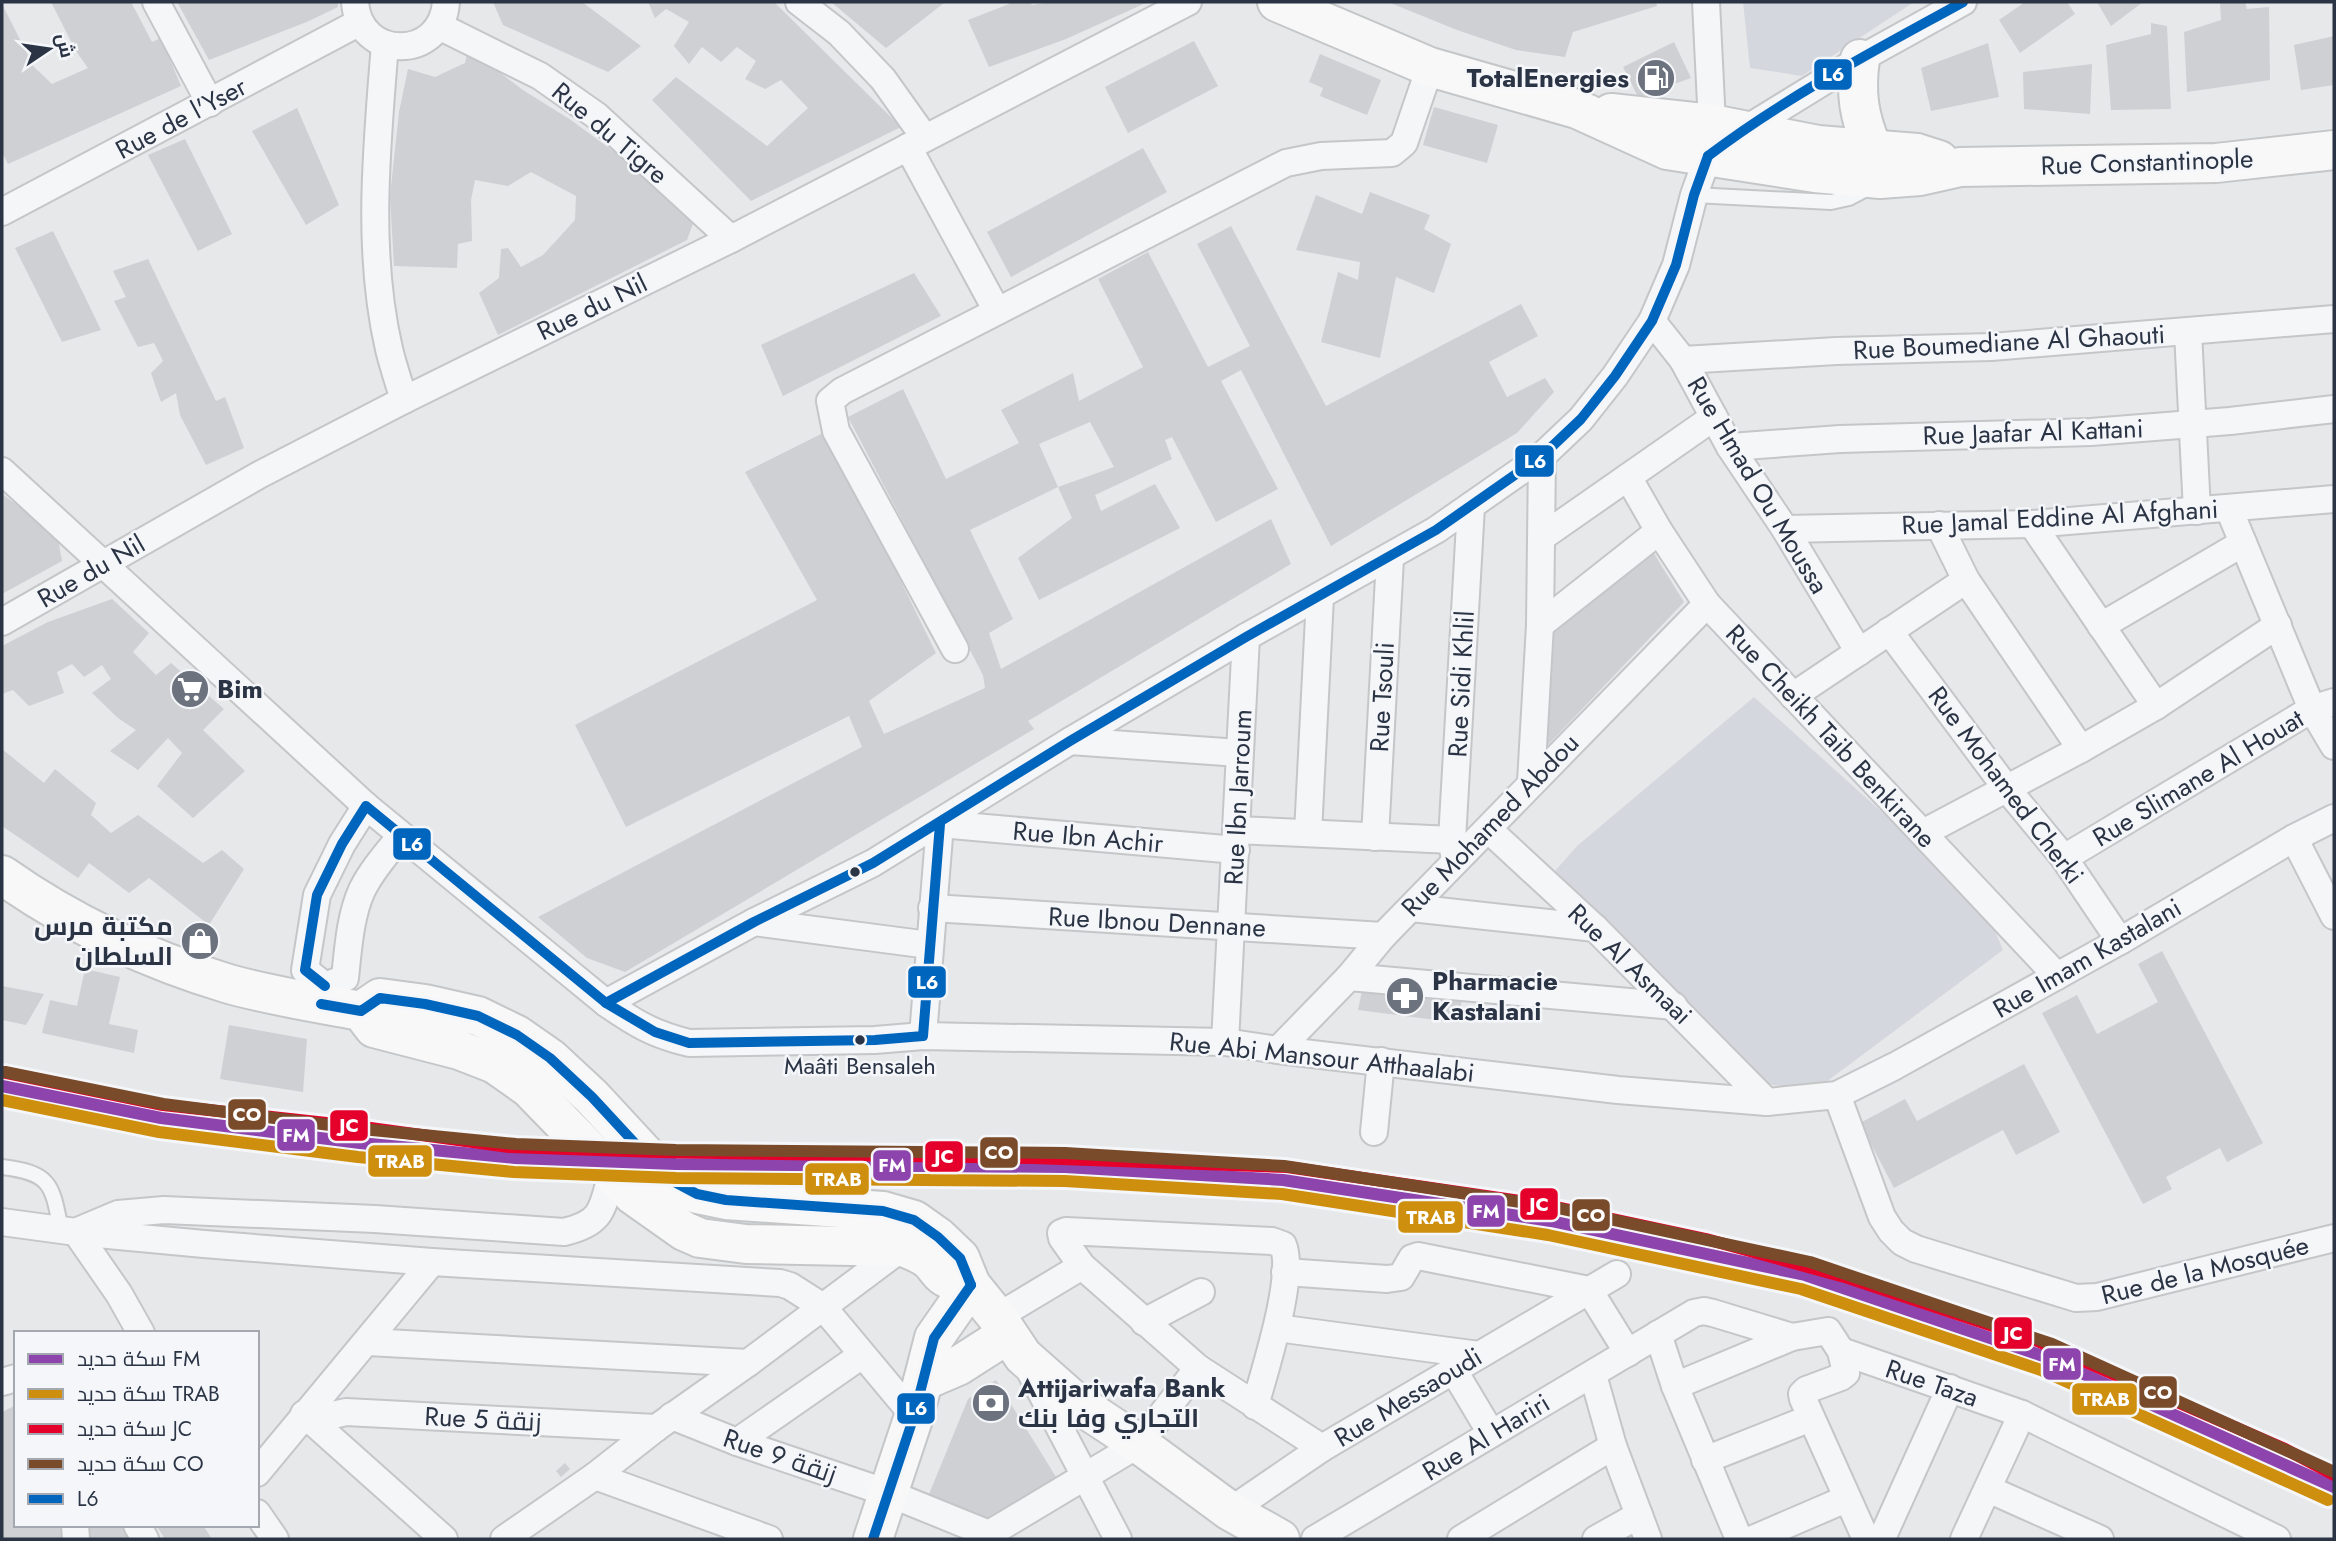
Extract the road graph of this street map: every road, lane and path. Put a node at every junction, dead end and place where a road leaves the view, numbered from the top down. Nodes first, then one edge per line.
1 (156, 2) edge
2 (799, 2) edge
3 (1188, 2) edge
4 (1277, 2) edge
5 (1706, 2) edge
6 (1963, 2) edge
7 (357, 12) edge
8 (442, 14) edge
9 (384, 44) junction
10 (1860, 59) junction
11 (1430, 67) junction
12 (210, 103) junction
13 (1721, 137) junction
14 (917, 142) junction
15 (2334, 150) edge
16 (1877, 164) junction
17 (1694, 195) junction
18 (2, 211) edge
19 (731, 239) junction
20 (997, 310) junction
21 (2334, 318) edge
22 (1652, 321) junction
23 (2189, 332) junction
24 (1683, 360) junction
25 (404, 400) junction
26 (2334, 409) edge
27 (1714, 417) junction
28 (2193, 425) junction
29 (1730, 447) junction
30 (1542, 456) junction
31 (2, 471) edge
32 (1628, 477) junction
33 (2332, 504) edge
34 (1471, 506) junction
35 (2229, 509) junction
36 (2197, 511) junction
37 (2032, 524) junction
38 (1939, 525) junction
39 (1785, 528) junction
40 (1659, 531) junction
41 (1542, 537) junction
42 (2243, 543) junction
43 (1390, 558) junction
44 (104, 563) junction
45 (1966, 580) junction
46 (1320, 597) junction
47 (1707, 604) junction
48 (2, 622) edge
49 (1540, 625) junction
50 (2278, 625) junction
51 (2101, 626) junction
52 (1889, 631) junction
53 (1246, 637) junction
54 (955, 649) dead end
55 (1859, 652) junction
56 (1793, 696) junction
57 (2323, 705) edge
58 (2156, 706) junction
59 (1070, 741) junction
60 (2334, 746) edge
61 (2081, 749) junction
62 (1239, 753) junction
63 (1531, 782) junction
64 (2007, 789) junction
65 (366, 806) junction
66 (2334, 818) edge
67 (940, 824) junction
68 (1489, 830) junction
69 (1923, 833) junction
70 (1308, 834) junction
71 (401, 836) junction
72 (1375, 837) junction
73 (2294, 838) junction
74 (1236, 840) junction
75 (1453, 851) junction
76 (2064, 858) junction
77 (2, 875) edge
78 (932, 908) junction
79 (1411, 908) junction
80 (2334, 916) edge
81 (754, 922) junction
82 (1232, 926) junction
83 (1595, 928) junction
84 (1383, 936) junction
85 (2120, 941) junction
86 (929, 945) junction
87 (2057, 976) junction
88 (1349, 977) junction
89 (323, 995) junction
90 (606, 1003) junction
91 (1674, 1006) junction
92 (361, 1011) junction
93 (923, 1036) junction
94 (1225, 1042) junction
95 (1278, 1050) junction
96 (1381, 1061) junction
97 (1837, 1095) junction
98 (1767, 1102) junction
99 (1374, 1132) dead end
100 (2, 1167) edge
101 (612, 1172) junction
102 (2, 1223) edge
103 (68, 1231) junction
104 (2334, 1238) edge
105 (903, 1247) junction
106 (432, 1262) junction
107 (1082, 1266) junction
108 (1285, 1272) junction
109 (1617, 1274) dead end
110 (971, 1285) junction
111 (1589, 1290) junction
112 (1201, 1292) dead end
113 (822, 1307) junction
114 (1144, 1322) junction
115 (1277, 1328) junction
116 (131, 1330) edge
117 (1658, 1334) junction
118 (1009, 1336) junction
119 (1792, 1338) junction
120 (1834, 1341) junction
121 (368, 1342) junction
122 (1628, 1353) junction
123 (862, 1355) junction
124 (1479, 1355) junction
125 (748, 1363) junction
126 (1198, 1368) junction
127 (1454, 1371) junction
128 (1593, 1375) junction
129 (1675, 1386) junction
130 (1950, 1388) junction
131 (918, 1398) junction
132 (1255, 1406) junction
133 (1807, 1406) junction
134 (2022, 1414) junction
135 (307, 1417) junction
136 (664, 1422) junction
137 (1491, 1433) junction
138 (737, 1442) junction
139 (1139, 1444) junction
140 (1613, 1446) junction
141 (1322, 1448) junction
142 (1705, 1460) junction
143 (259, 1471) edge
144 (1085, 1475) junction
145 (595, 1476) junction
146 (1988, 1489) junction
147 (888, 1493) junction
148 (1846, 1499) junction
149 (1230, 1511) junction
150 (1639, 1515) junction
151 (259, 1516) edge
152 (990, 1536) edge
153 (1875, 1536) edge
154 (275, 1539) edge
155 (444, 1539) edge
156 (504, 1539) edge
157 (769, 1539) edge
158 (873, 1539) edge
159 (1118, 1539) edge
160 (1280, 1539) edge
161 (1315, 1539) edge
162 (1461, 1539) edge
163 (1596, 1539) edge
164 (1648, 1539) edge
165 (1739, 1539) edge
166 (1753, 1539) edge
167 (1964, 1539) edge
168 (2100, 1539) edge
169 (2277, 1539) edge

1 - 12 street
2 - 14 street
3 - 14 street, Rue du Nil
4 - 11 street, Rue Constantinople
5 - 13 street
6 - 10 street
7 - 9 street
7 - 12 street, Rue de l'Yser
8 - 9 street
8 - 19 street, Rue du Tigre
9 - 25 street
10 - 13 street
10 - 16 street
11 - 13 street, Rue Constantinople
11 - 20 street
12 - 18 street, Rue de l'Yser
13 - 16 street, Rue Constantinople
13 - 17 street
14 - 19 street, Rue du Nil
14 - 20 street
15 - 16 street, Rue Constantinople
16 - 17 lane
17 - 22 street
19 - 25 street, Rue du Nil
20 - 54 street
21 - 23 street, Rue Boumediane Al Ghaouti
22 - 24 street, Rue Hmad Ou Moussa
22 - 30 street
23 - 24 street, Rue Boumediane Al Ghaouti
23 - 28 street
24 - 27 street, Rue Hmad Ou Moussa
25 - 44 street, Rue du Nil
26 - 28 street, Rue Jaafar Al Kattani
27 - 29 street, Rue Hmad Ou Moussa
27 - 32 street
28 - 29 street, Rue Jaafar Al Kattani
28 - 36 street
29 - 39 street, Rue Hmad Ou Moussa
30 - 34 street
30 - 41 street
31 - 44 street
32 - 40 street, Rue Cheikh Taib Benkirane
32 - 41 street
33 - 35 street, Rue Jamal Eddine Al Afghani
34 - 43 street
34 - 75 street, Rue Sidi Khlil
35 - 36 street, Rue Jamal Eddine Al Afghani
35 - 42 street
36 - 37 street, Rue Jamal Eddine Al Afghani
37 - 38 street, Rue Jamal Eddine Al Afghani
37 - 51 street
38 - 39 street, Rue Jamal Eddine Al Afghani
38 - 45 street
39 - 55 street, Rue Hmad Ou Moussa
40 - 47 street, Rue Cheikh Taib Benkirane
40 - 49 street
41 - 49 street
42 - 50 street
42 - 51 street
43 - 46 street
43 - 72 street, Rue Tsouli
44 - 48 street, Rue du Nil
44 - 65 street
45 - 52 street
45 - 61 street
46 - 53 street
46 - 70 street
47 - 56 street, Rue Cheikh Taib Benkirane
47 - 63 street, Rue Mohamed Abdou
49 - 63 street
50 - 57 street
50 - 58 street
51 - 58 street
52 - 55 street
52 - 64 street, Rue Mohamed Cherki
53 - 59 street
53 - 62 street, Rue Ibn Jarroum
55 - 56 street
56 - 69 street, Rue Cheikh Taib Benkirane
57 - 60 street
57 - 76 street, Rue Slimane Al Houat
58 - 61 street
59 - 62 street
59 - 67 street
61 - 64 street
62 - 74 street, Rue Ibn Jarroum
63 - 68 street, Rue Mohamed Abdou
64 - 69 street
64 - 76 street, Rue Mohamed Cherki
65 - 71 street
65 - 89 street
66 - 73 street, Rue Imam Kastalani
67 - 74 street, Rue Ibn Achir
67 - 78 street
67 - 81 street
68 - 75 street, Rue Mohamed Abdou
68 - 83 street, Rue Al Asmaai
69 - 87 street, Rue Cheikh Taib Benkirane
70 - 72 street, Rue Ibn Achir
70 - 74 street, Rue Ibn Achir
71 - 89 street
71 - 90 street, Rue Abi Mansour Atthaalabi
72 - 75 street, Rue Ibn Achir
73 - 80 street
73 - 85 street, Rue Imam Kastalani
74 - 82 street, Rue Ibn Jarroum
75 - 79 street, Rue Mohamed Abdou
76 - 85 street, Rue Mohamed Cherki
77 - 89 street
78 - 82 street, Rue Ibnou Dennane
78 - 86 street
79 - 83 street
79 - 84 street, Rue Mohamed Abdou
81 - 86 street
81 - 90 street
82 - 84 street, Rue Ibnou Dennane
82 - 94 street, Rue Ibn Jarroum
83 - 91 street, Rue Al Asmaai
84 - 88 street, Rue Mohamed Abdou
85 - 87 street, Rue Imam Kastalani
86 - 93 street
87 - 97 street, Rue Imam Kastalani
88 - 91 street
88 - 95 street, Rue Mohamed Abdou
89 - 92 street
90 - 93 street, Rue Abi Mansour Atthaalabi
91 - 98 street, Rue Al Asmaai
92 - 101 street
92 - 110 street
93 - 94 street, Rue Abi Mansour Atthaalabi
94 - 95 street, Rue Abi Mansour Atthaalabi
95 - 96 street, Rue Abi Mansour Atthaalabi
96 - 98 street, Rue Abi Mansour Atthaalabi
96 - 99 street
97 - 98 street, Rue Abi Mansour Atthaalabi
97 - 104 street, Rue de la Mosquée
100 - 103 lane
101 - 103 street
101 - 105 street
102 - 103 street
103 - 106 street
103 - 116 street
105 - 110 street
105 - 113 street
106 - 113 street
106 - 121 street
107 - 108 street
107 - 114 street
107 - 118 street
108 - 111 street
108 - 115 street
109 - 111 street, Rue Messaoudi
110 - 118 street
110 - 131 street
111 - 122 street
111 - 124 street, Rue Messaoudi
112 - 114 street
113 - 123 street
113 - 125 street
114 - 126 street
115 - 124 street
115 - 132 street
117 - 119 street, Rue Al Hariri
117 - 122 street, Rue Al Hariri
117 - 129 street
118 - 131 street
118 - 139 street
118 - 144 street
119 - 120 street
119 - 129 street
120 - 130 street, Rue Taza
120 - 133 street
121 - 125 street
121 - 135 street
122 - 128 street, Rue Al Hariri
123 - 131 street
123 - 138 street
124 - 127 street, Rue Messaoudi
125 - 136 street
126 - 132 street
126 - 139 street
127 - 137 street
127 - 141 street, Rue Messaoudi
128 - 137 street, Rue Al Hariri
128 - 140 street
129 - 142 street
130 - 134 street, Rue Taza
130 - 153 street
131 - 147 street
132 - 141 street
133 - 142 street
133 - 148 street
134 - 146 street
134 - 169 street, Rue Taza
135 - 136 street, Rue 5 زنقة
135 - 143 street
135 - 155 street
136 - 138 street, Rue 9 زنقة
136 - 145 street
137 - 161 street, Rue Al Hariri
138 - 147 street, Rue 9 زنقة
139 - 144 street
139 - 149 street
140 - 150 street
140 - 162 street
141 - 149 street, Rue Messaoudi
142 - 165 street
144 - 152 street
144 - 159 street
145 - 156 street
145 - 157 street
146 - 167 street
146 - 168 street
147 - 152 street, Rue 9 زنقة
147 - 158 street
148 - 153 street
148 - 166 street
149 - 160 street
150 - 163 street
150 - 164 street
151 - 154 street

